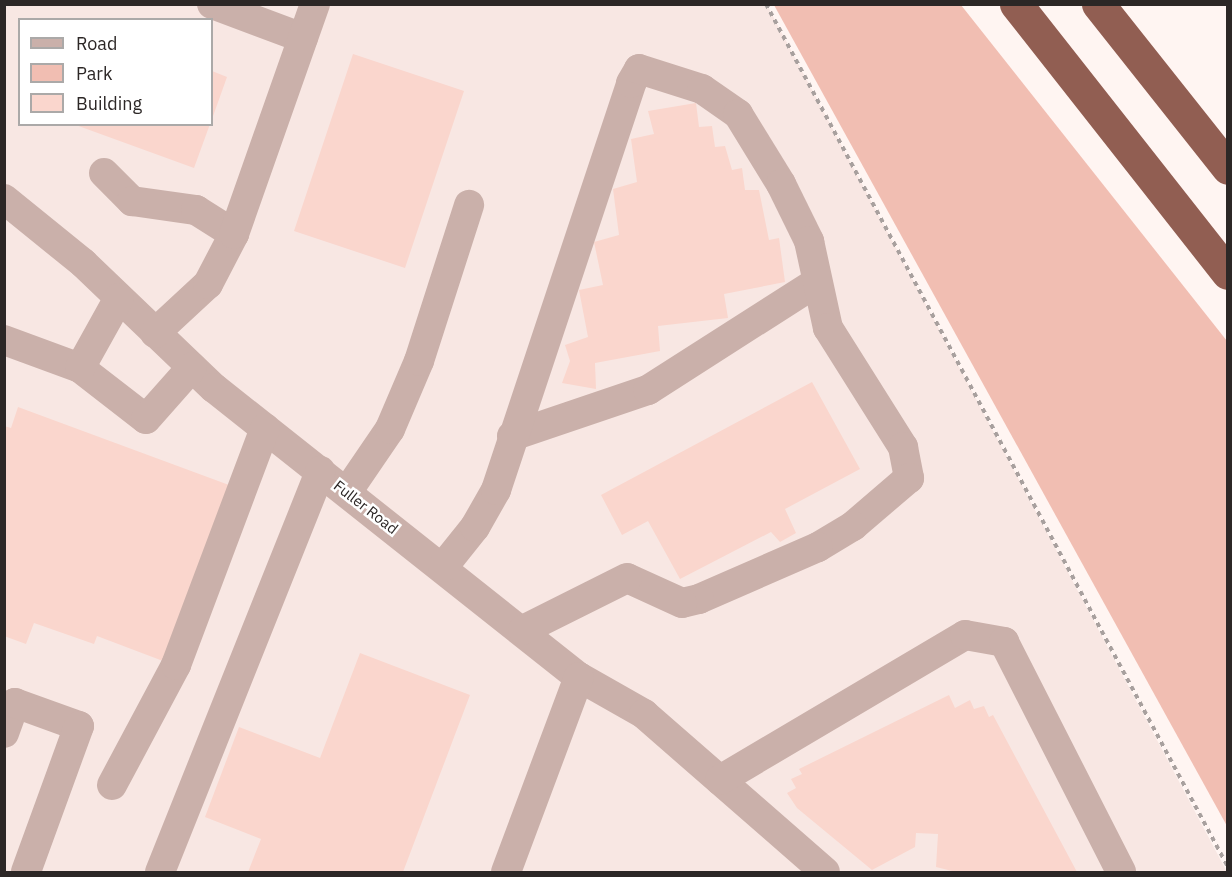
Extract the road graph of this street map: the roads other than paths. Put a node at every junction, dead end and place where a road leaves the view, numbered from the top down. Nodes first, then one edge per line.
1 (212, 4) edge
2 (315, 4) edge
3 (1016, 4) edge
4 (1098, 4) edge
5 (303, 38) junction
6 (1227, 168) edge
7 (104, 173) dead end
8 (4, 200) edge
9 (469, 205) dead end
10 (234, 234) junction
11 (1227, 273) edge
12 (815, 283) junction
13 (119, 298) junction
14 (155, 333) junction
15 (4, 340) edge
16 (192, 367) junction
17 (80, 368) junction
18 (265, 428) junction
19 (512, 436) junction
20 (320, 471) junction
21 (347, 492) junction
22 (442, 567) junction
23 (523, 630) junction
24 (579, 677) junction
25 (4, 734) edge
26 (720, 780) junction
27 (112, 785) dead end
28 (26, 873) edge
29 (160, 873) edge
30 (506, 873) edge
31 (825, 873) edge
32 (1121, 873) edge

1 - 5 street
2 - 5 street
3 - 11 highway
4 - 6 highway
5 - 10 street
7 - 10 street
8 - 13 street, Fuller Road
9 - 21 street
10 - 14 street
12 - 19 street
12 - 19 street
12 - 23 street
13 - 14 street, Fuller Road
13 - 17 street
14 - 16 street, Fuller Road
15 - 17 street
16 - 17 street
16 - 18 street, Fuller Road
18 - 20 street, Fuller Road
18 - 27 street
19 - 22 street
20 - 21 street, Fuller Road
20 - 29 street
21 - 22 street, Fuller Road
22 - 23 street, Fuller Road
23 - 24 street, Fuller Road
24 - 26 street, Fuller Road
24 - 30 street
25 - 28 street
26 - 31 street, Fuller Road
26 - 32 street

